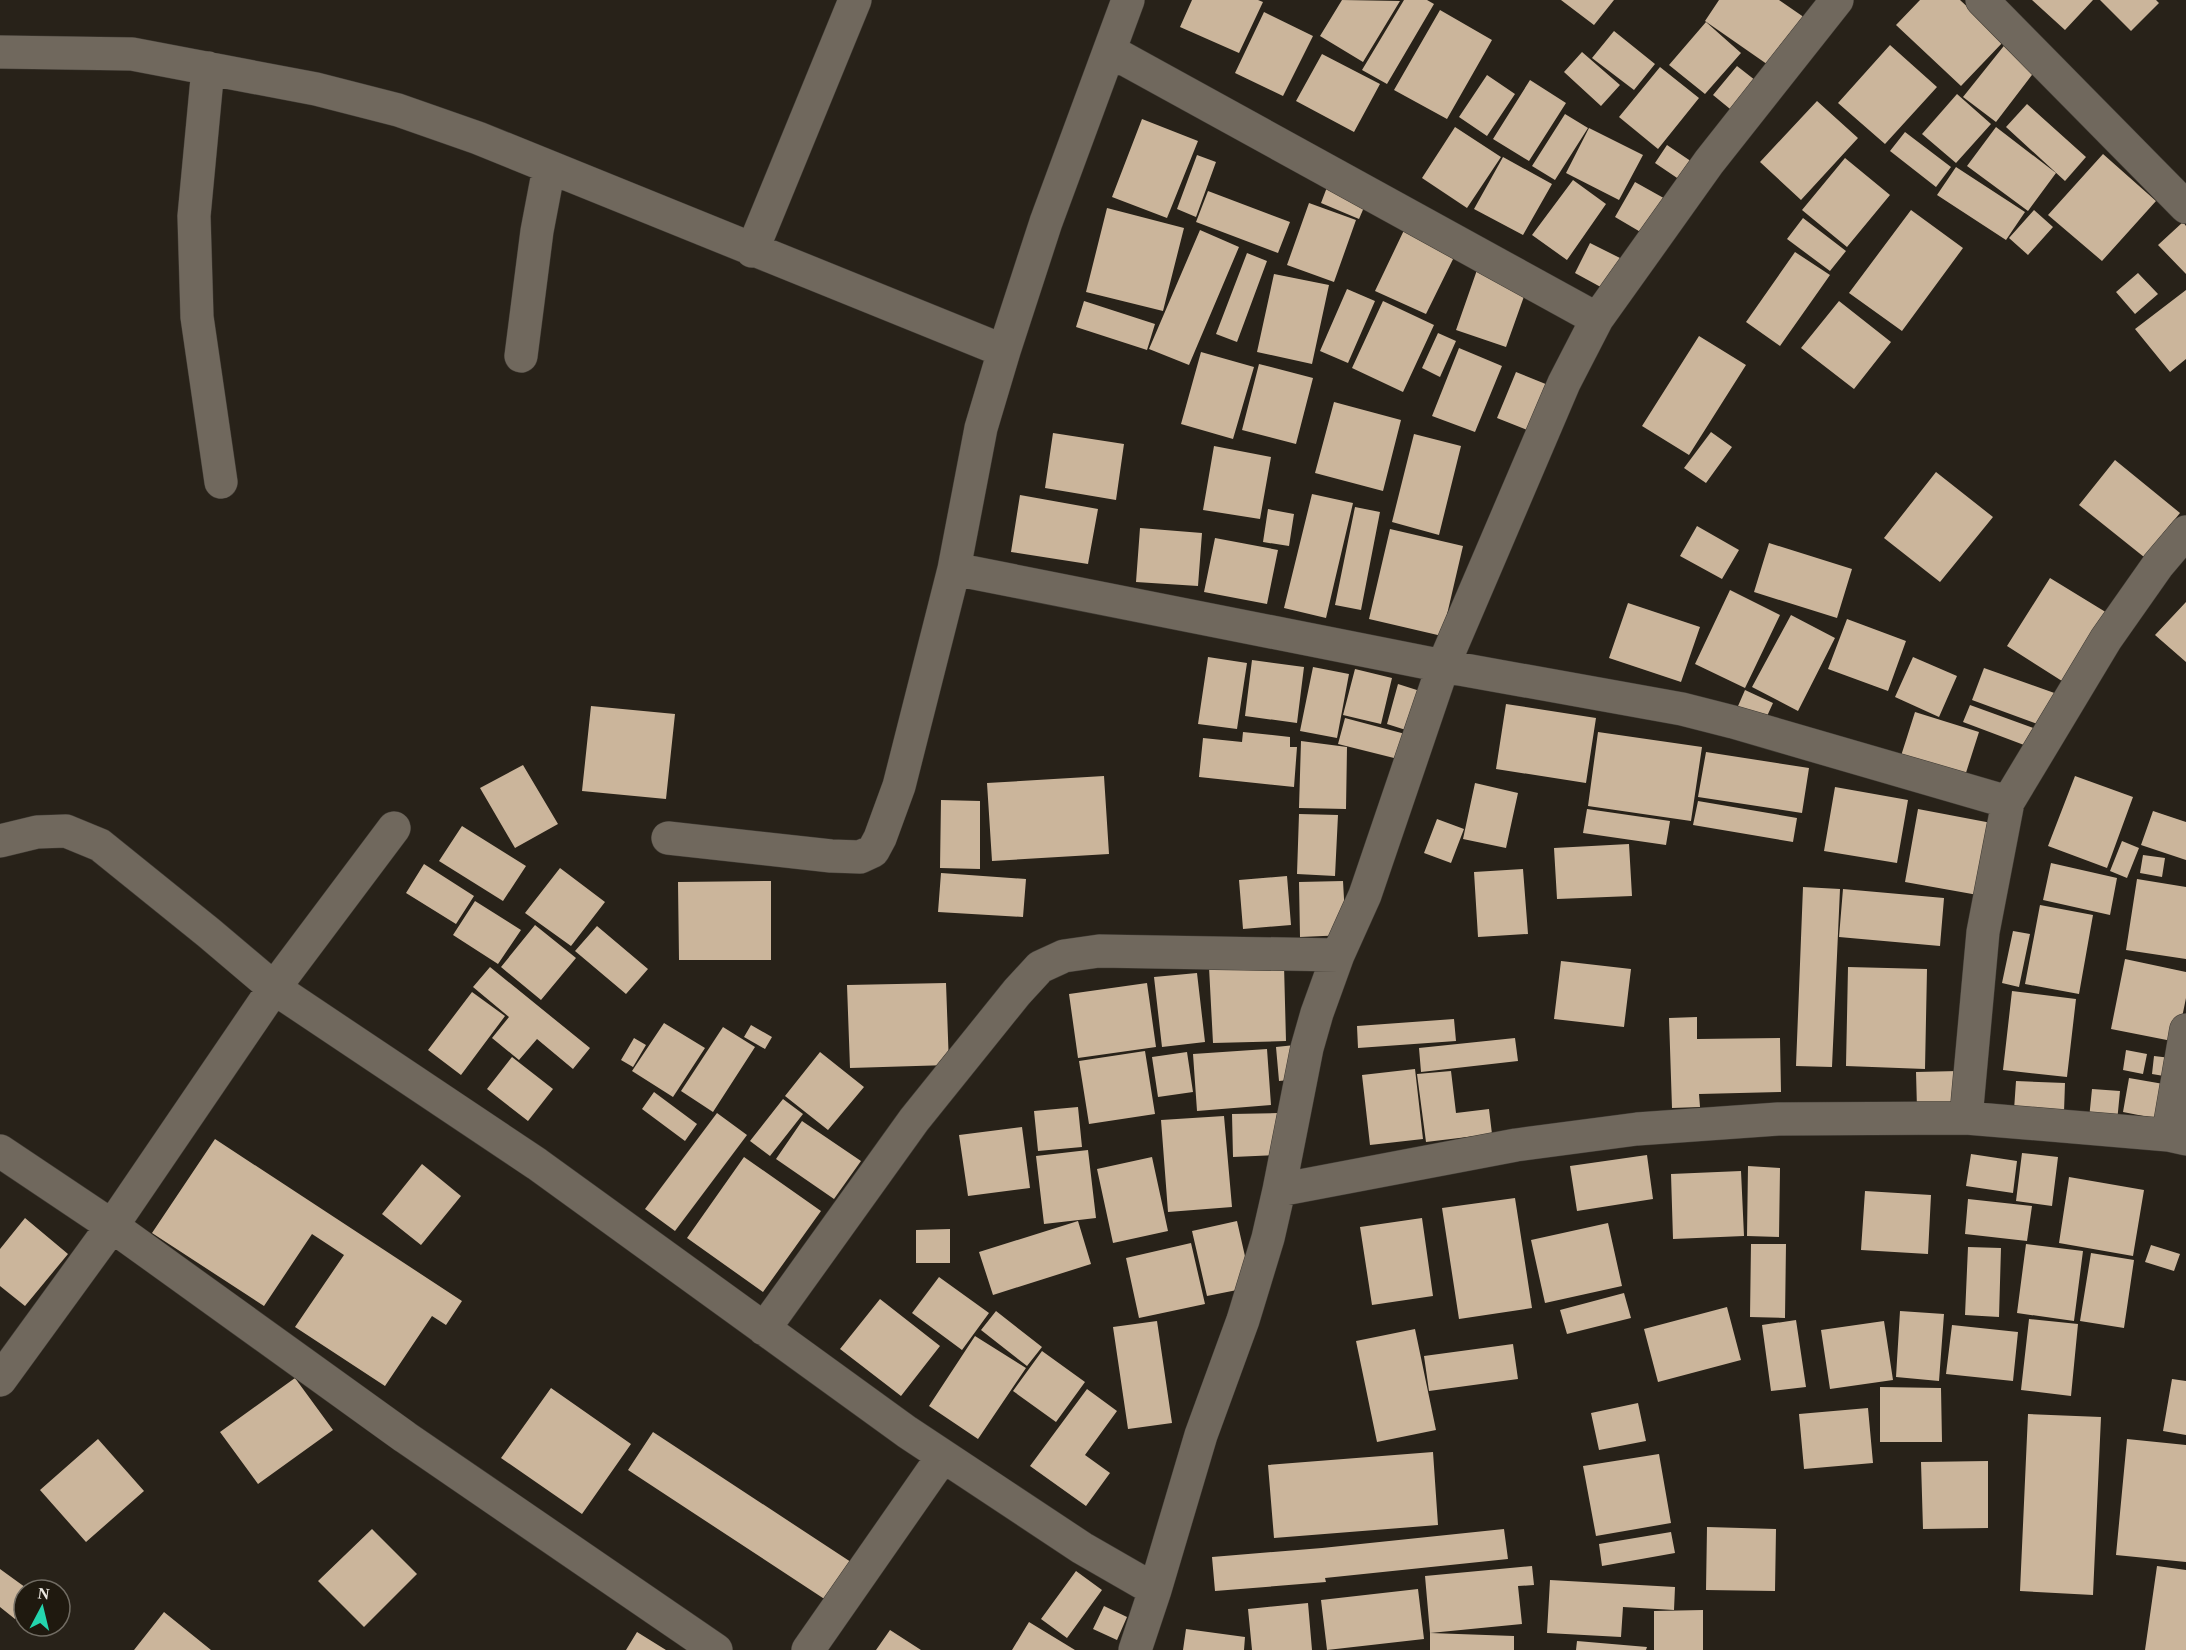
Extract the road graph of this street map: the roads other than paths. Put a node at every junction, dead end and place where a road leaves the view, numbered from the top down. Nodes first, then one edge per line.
1 (855, 0) edge
2 (1128, 0) edge
3 (1982, 0) edge
4 (1823, 5) edge
5 (1110, 51) junction
6 (0, 52) edge
7 (208, 68) junction
8 (549, 168) junction
9 (2186, 207) edge
10 (752, 251) junction
11 (1597, 319) junction
12 (1004, 351) junction
13 (521, 356) dead end
14 (220, 482) dead end
15 (2186, 532) edge
16 (954, 569) junction
17 (1443, 666) junction
18 (2008, 802) junction
19 (394, 828) dead end
20 (668, 838) dead end
21 (0, 841) edge
22 (1338, 955) junction
23 (274, 988) junction
24 (2186, 1030) edge
25 (1966, 1118) junction
26 (2177, 1137) edge
27 (0, 1151) edge
28 (1280, 1190) junction
29 (112, 1227) junction
30 (764, 1329) junction
31 (0, 1380) edge
32 (943, 1456) junction
33 (1155, 1590) junction
34 (716, 1650) edge
35 (808, 1650) edge
36 (1135, 1650) edge

1 - 10 street
2 - 5 street
3 - 9 street
4 - 11 street
5 - 11 street
5 - 12 street
6 - 7 street
7 - 8 street
7 - 14 street
8 - 10 street
8 - 13 street
10 - 12 street
11 - 17 street
12 - 16 street
15 - 18 street
16 - 17 street
16 - 20 street
17 - 18 street
17 - 22 street
18 - 25 street
19 - 23 street
21 - 23 street
22 - 28 street
22 - 30 street
23 - 29 street
23 - 30 street
24 - 26 street
25 - 26 street
25 - 28 street
27 - 29 street
28 - 33 street
29 - 31 street
29 - 34 street
30 - 32 street
32 - 33 street
32 - 35 street
33 - 36 street

